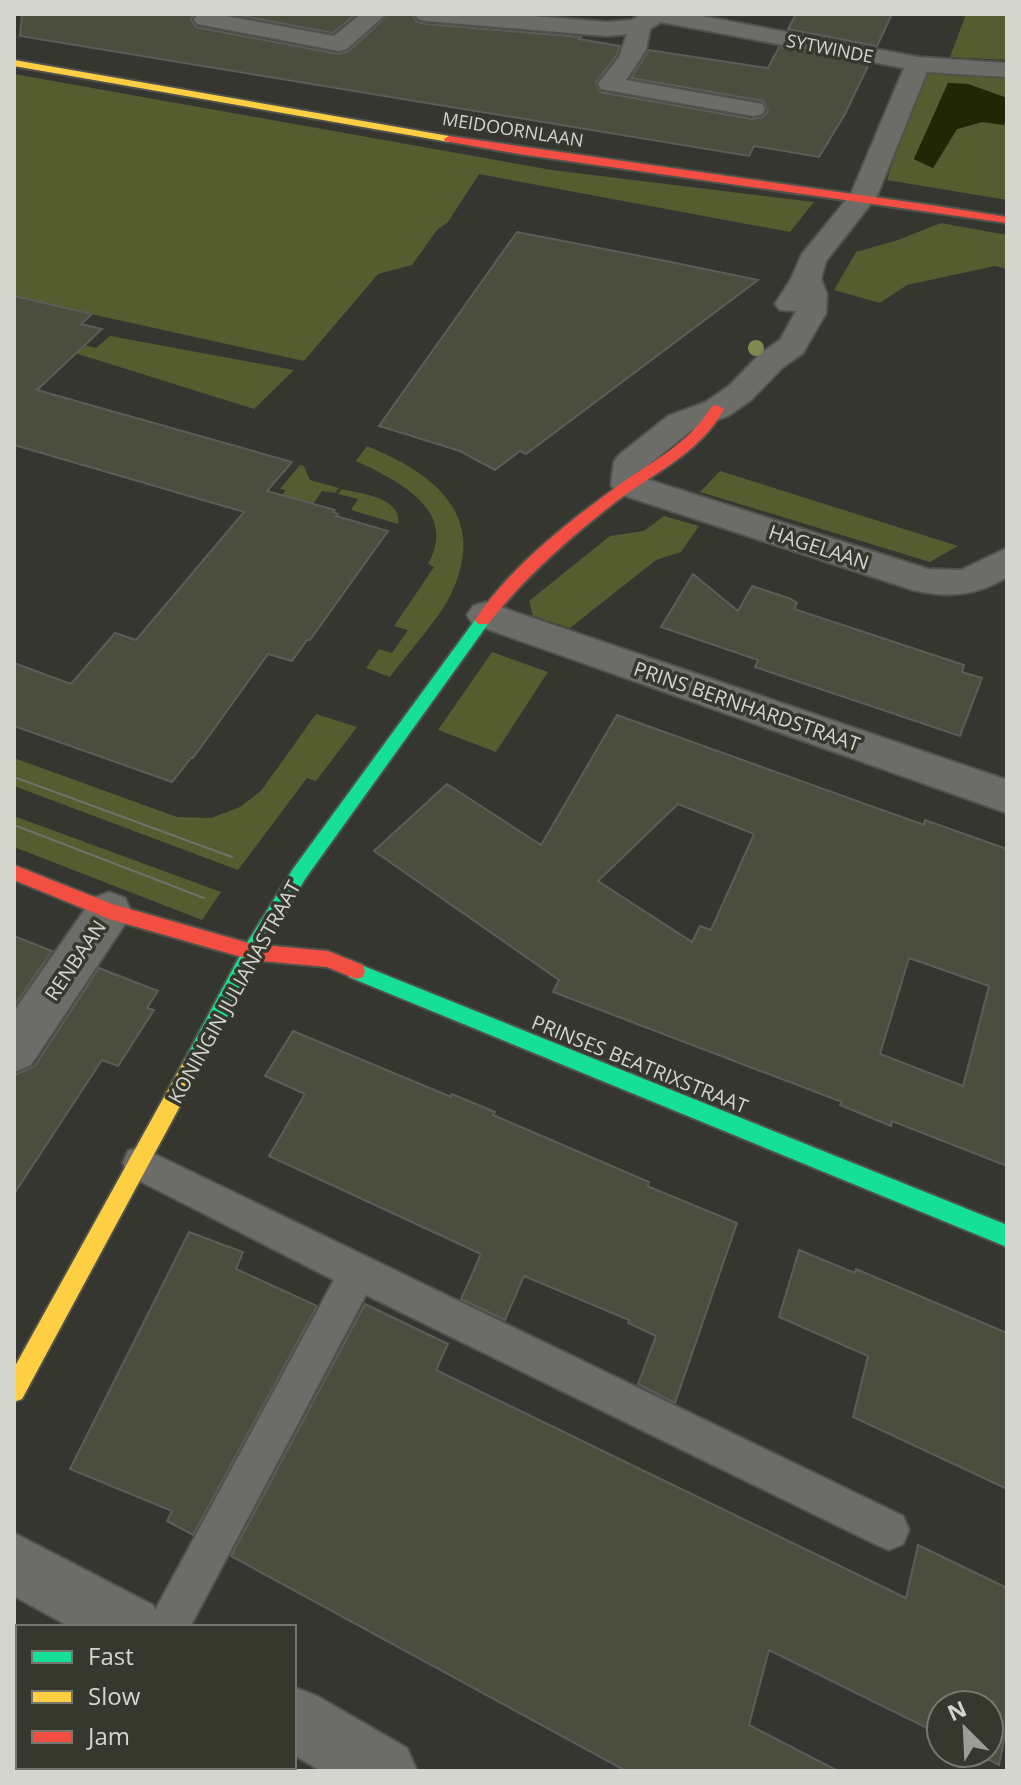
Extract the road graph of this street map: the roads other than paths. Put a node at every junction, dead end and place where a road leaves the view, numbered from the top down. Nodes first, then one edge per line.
1 (375, 14) edge
2 (426, 14) edge
3 (650, 18) edge
4 (205, 19) dead end
5 (14, 63) edge
6 (918, 64) junction
7 (1007, 70) edge
8 (753, 109) dead end
9 (864, 196) junction
10 (1007, 220) edge
11 (628, 485) junction
12 (1007, 560) edge
13 (486, 615) junction
14 (1007, 797) edge
15 (14, 872) edge
16 (109, 911) junction
17 (252, 952) junction
18 (14, 1050) edge
19 (140, 1163) junction
20 (1007, 1236) edge
21 (358, 1273) junction
22 (14, 1391) edge
23 (889, 1530) dead end
24 (14, 1563) edge
25 (127, 1625) edge
26 (168, 1625) edge
27 (296, 1720) edge
28 (384, 1771) edge

1 - 4 street
2 - 3 street, SYTWINDE
3 - 6 street, SYTWINDE
3 - 8 street
5 - 9 street, MEIDOORNLAAN
6 - 7 street, SYTWINDE
6 - 9 street, KONINGIN JULIANASTRAAT
9 - 10 street, MEIDOORNLAAN
9 - 11 street, KONINGIN JULIANASTRAAT
11 - 12 street, HAGELAAN
11 - 13 street, KONINGIN JULIANASTRAAT
13 - 14 street, PRINS BERNHARDSTRAAT
13 - 17 street, KONINGIN JULIANASTRAAT
15 - 16 street, PRINSES BEATRIXSTRAAT
16 - 17 street, PRINSES BEATRIXSTRAAT
16 - 18 street, RENBAAN
17 - 19 street, KONINGIN JULIANASTRAAT
17 - 20 street, PRINSES BEATRIXSTRAAT
19 - 21 lane
19 - 22 street, KONINGIN JULIANASTRAAT
21 - 23 lane
21 - 26 lane
24 - 25 street
27 - 28 street

